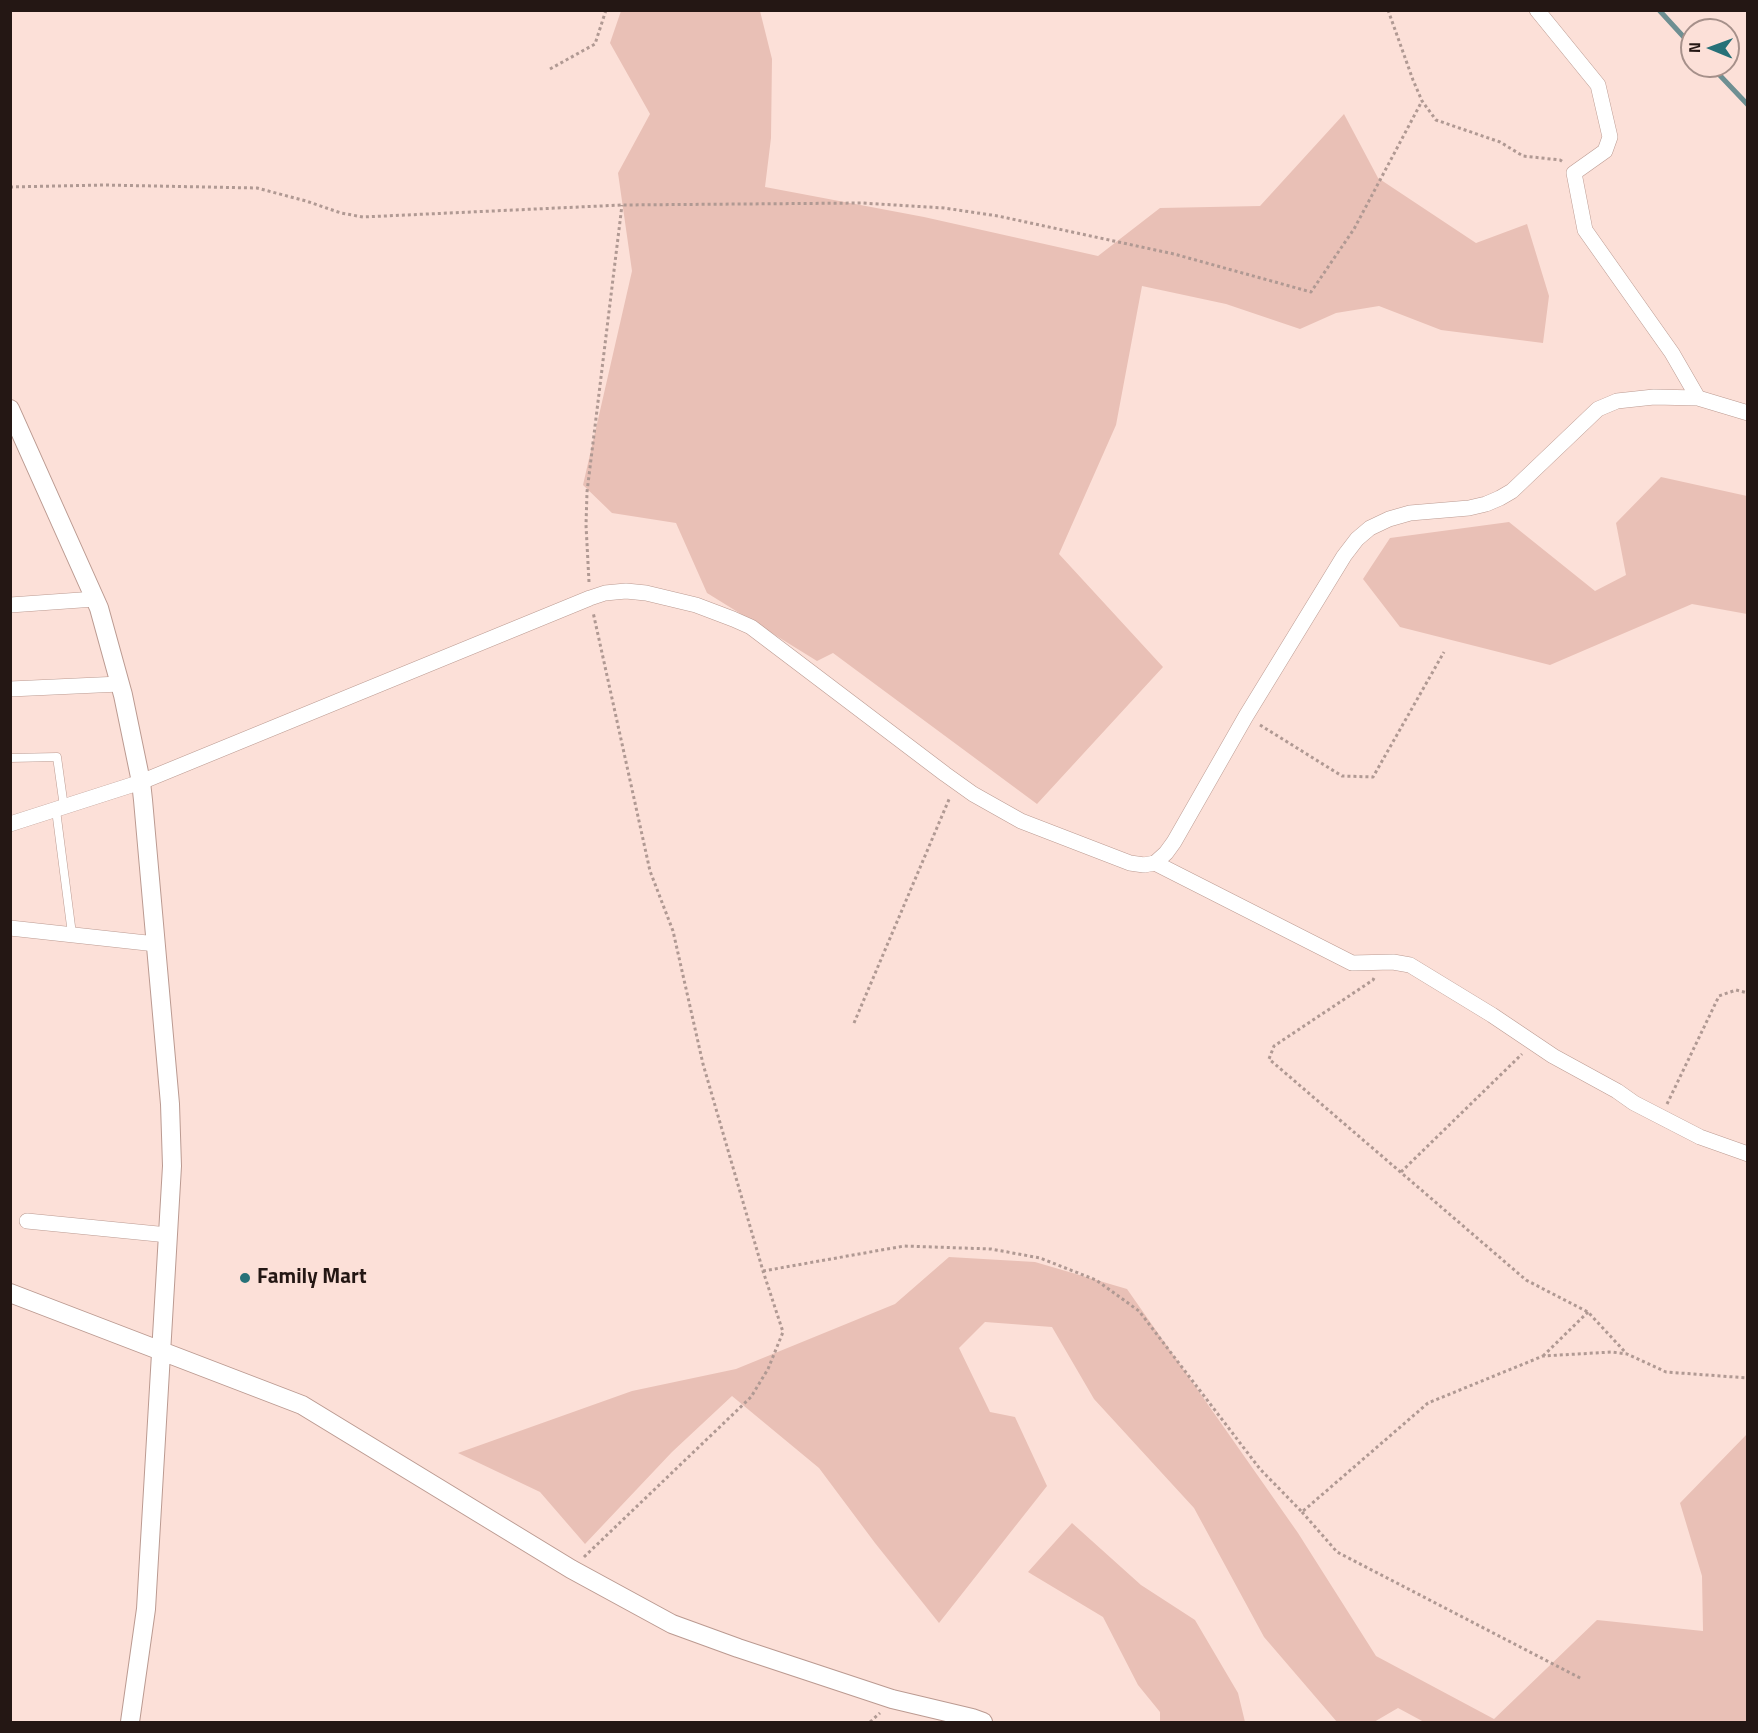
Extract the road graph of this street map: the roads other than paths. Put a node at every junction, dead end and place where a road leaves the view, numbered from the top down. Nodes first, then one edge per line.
1 (1537, 10) edge
2 (1698, 398) junction
3 (10, 409) edge
4 (1748, 413) edge
5 (95, 599) junction
6 (10, 605) edge
7 (120, 684) junction
8 (10, 689) edge
9 (10, 758) edge
10 (141, 782) junction
11 (60, 808) junction
12 (10, 824) edge
13 (1155, 863) junction
14 (10, 928) edge
15 (72, 934) junction
16 (156, 944) junction
17 (1748, 1154) edge
18 (27, 1221) dead end
19 (168, 1236) junction
20 (10, 1293) edge
21 (161, 1351) junction
22 (130, 1722) edge
23 (983, 1722) edge

1 - 2 street
2 - 4 street
2 - 13 street
3 - 5 street
5 - 6 street
5 - 7 street
7 - 8 street
7 - 10 street
9 - 11 lane
10 - 11 street
10 - 13 street
10 - 16 street
11 - 12 street
11 - 15 lane
13 - 17 street
14 - 15 street
15 - 16 street
16 - 19 street
18 - 19 street
19 - 21 street
20 - 21 street
21 - 22 street
21 - 23 street

